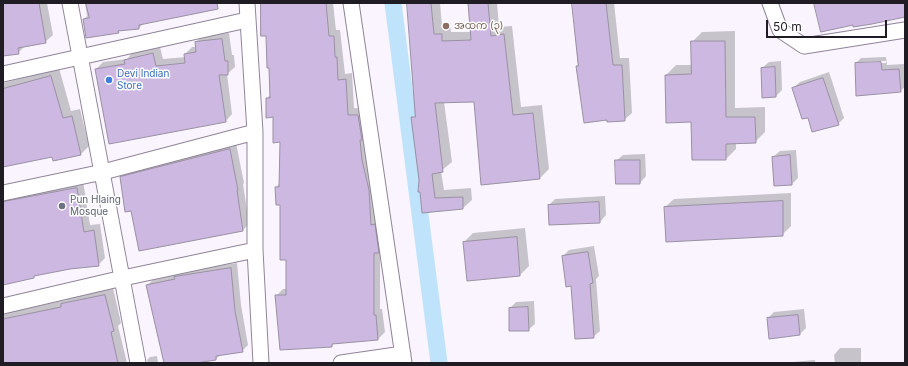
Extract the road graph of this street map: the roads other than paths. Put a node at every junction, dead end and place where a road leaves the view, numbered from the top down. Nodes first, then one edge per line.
1 (70, 3) edge
2 (247, 3) edge
3 (351, 3) edge
4 (770, 3) edge
5 (247, 20) junction
6 (905, 30) edge
7 (82, 58) junction
8 (3, 74) edge
9 (255, 132) junction
10 (103, 172) junction
11 (3, 193) edge
12 (255, 250) junction
13 (123, 278) junction
14 (3, 306) edge
15 (404, 359) edge
16 (138, 363) edge
17 (261, 363) edge
18 (341, 363) edge

1 - 7 street
2 - 5 street
3 - 15 street
4 - 6 street
5 - 7 street
5 - 9 street
7 - 8 street
7 - 10 street
9 - 10 street
9 - 12 street
10 - 11 street
10 - 13 street
12 - 13 street
12 - 17 street
13 - 14 street
13 - 16 street
15 - 18 street

